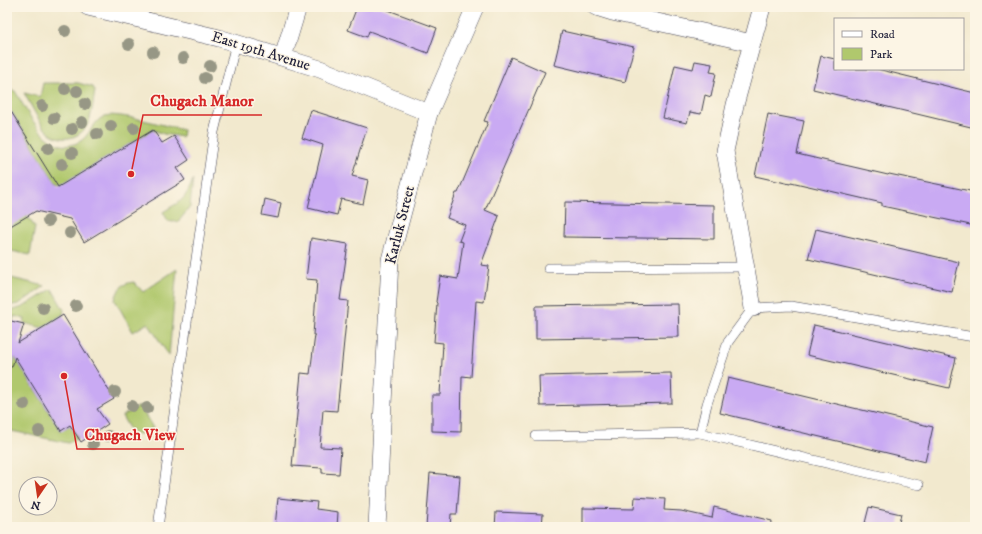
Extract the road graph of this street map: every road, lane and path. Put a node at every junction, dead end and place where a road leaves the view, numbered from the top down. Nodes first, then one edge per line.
1 (298, 7) edge
2 (475, 7) edge
3 (596, 7) edge
4 (762, 7) edge
5 (95, 8) edge
6 (236, 43) junction
7 (752, 43) junction
8 (283, 57) junction
9 (429, 113) junction
10 (746, 267) junction
11 (548, 268) dead end
12 (753, 308) junction
13 (974, 337) dead end
14 (700, 433) junction
15 (536, 436) dead end
16 (918, 485) dead end
17 (158, 527) edge
18 (377, 527) edge

1 - 8 street
2 - 9 street, Karluk Street
3 - 7 street
4 - 7 street
5 - 6 street, East 19th Avenue
6 - 8 street, East 19th Avenue
6 - 17 lane
7 - 10 street
8 - 9 street, East 19th Avenue
9 - 18 street, Karluk Street
10 - 11 lane
10 - 12 street
12 - 13 lane
12 - 14 lane
14 - 15 lane
14 - 16 lane

